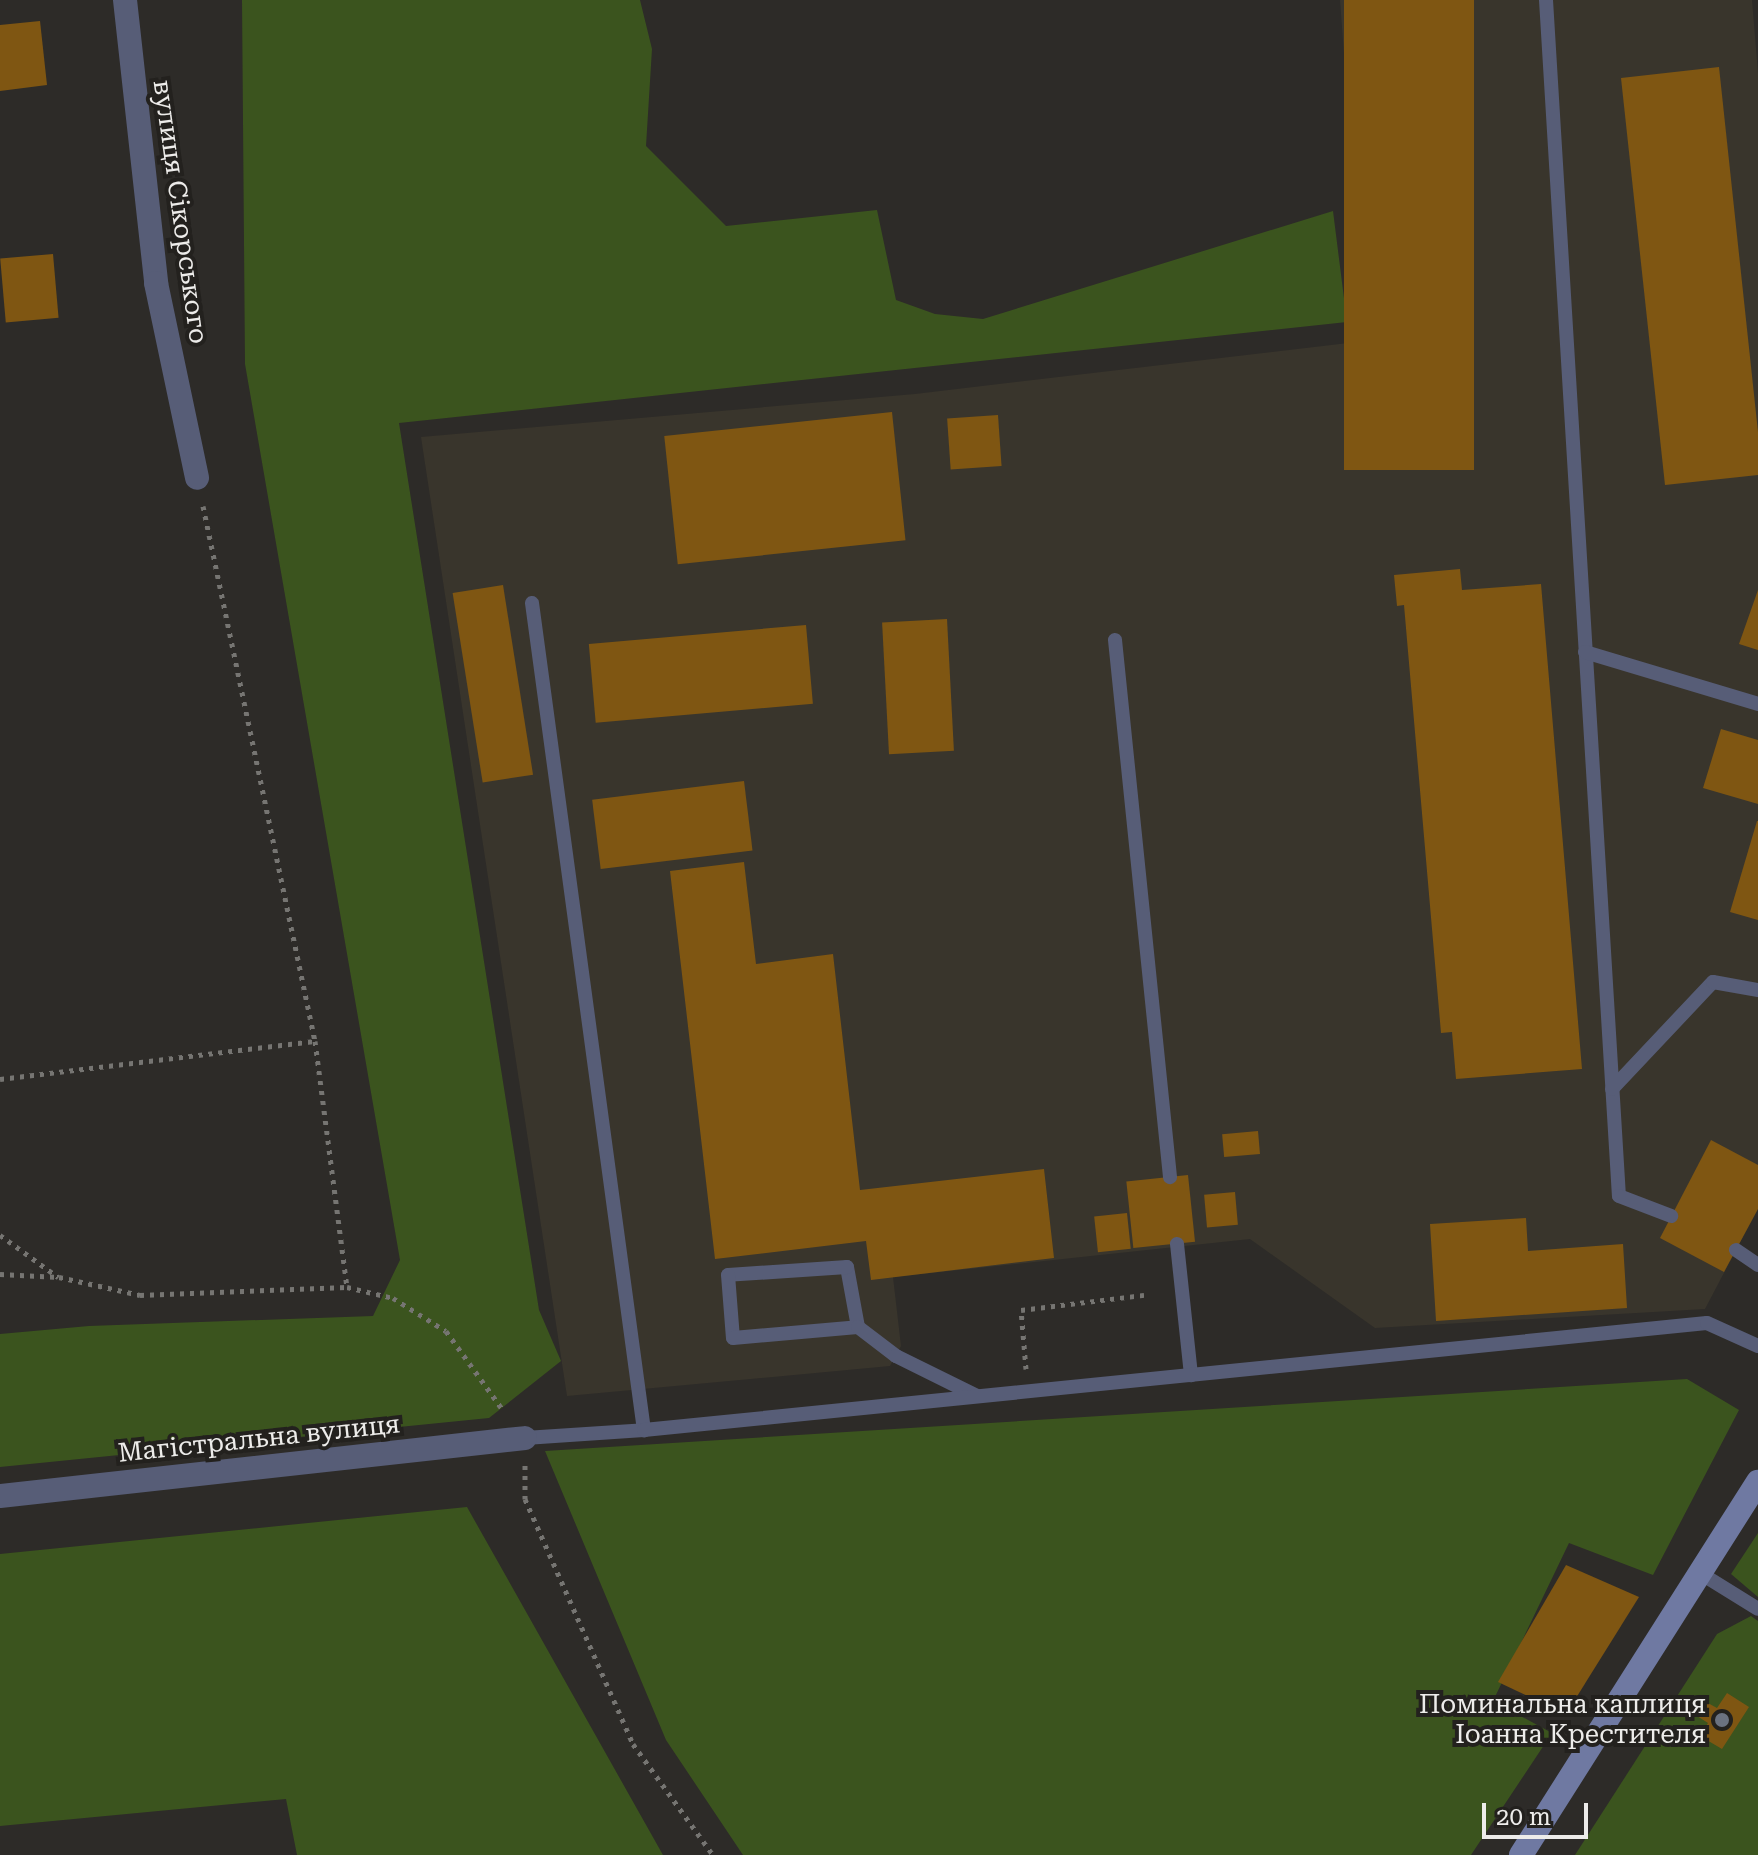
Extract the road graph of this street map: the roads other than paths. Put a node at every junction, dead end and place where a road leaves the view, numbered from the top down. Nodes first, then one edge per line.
1 (125, 0) edge
2 (1546, 0) edge
3 (197, 478) road end
4 (532, 603) dead end
5 (1115, 640) dead end
6 (1585, 652) junction
7 (1758, 704) edge
8 (1758, 990) edge
9 (1612, 1089) junction
10 (1170, 1177) dead end
11 (1671, 1216) dead end
12 (1177, 1244) dead end
13 (1736, 1250) dead end
14 (1758, 1265) edge
15 (858, 1327) junction
16 (1758, 1346) edge
17 (1191, 1375) junction
18 (977, 1397) junction
19 (644, 1430) junction
20 (525, 1438) joint
21 (1758, 1482) edge
22 (0, 1496) edge
23 (1700, 1573) junction
24 (1758, 1609) edge
25 (1521, 1855) edge

1 - 3 street, вулиця Сікорського
2 - 6 lane
4 - 19 lane
5 - 10 lane
6 - 7 lane
6 - 9 lane
8 - 9 lane
9 - 11 lane
12 - 17 lane
13 - 14 lane
15 - 15 lane
15 - 18 lane
16 - 17 lane
17 - 18 lane
18 - 19 lane
19 - 20 lane
20 - 22 street, Магістральна вулиця
21 - 23 street
23 - 24 lane
23 - 25 street

